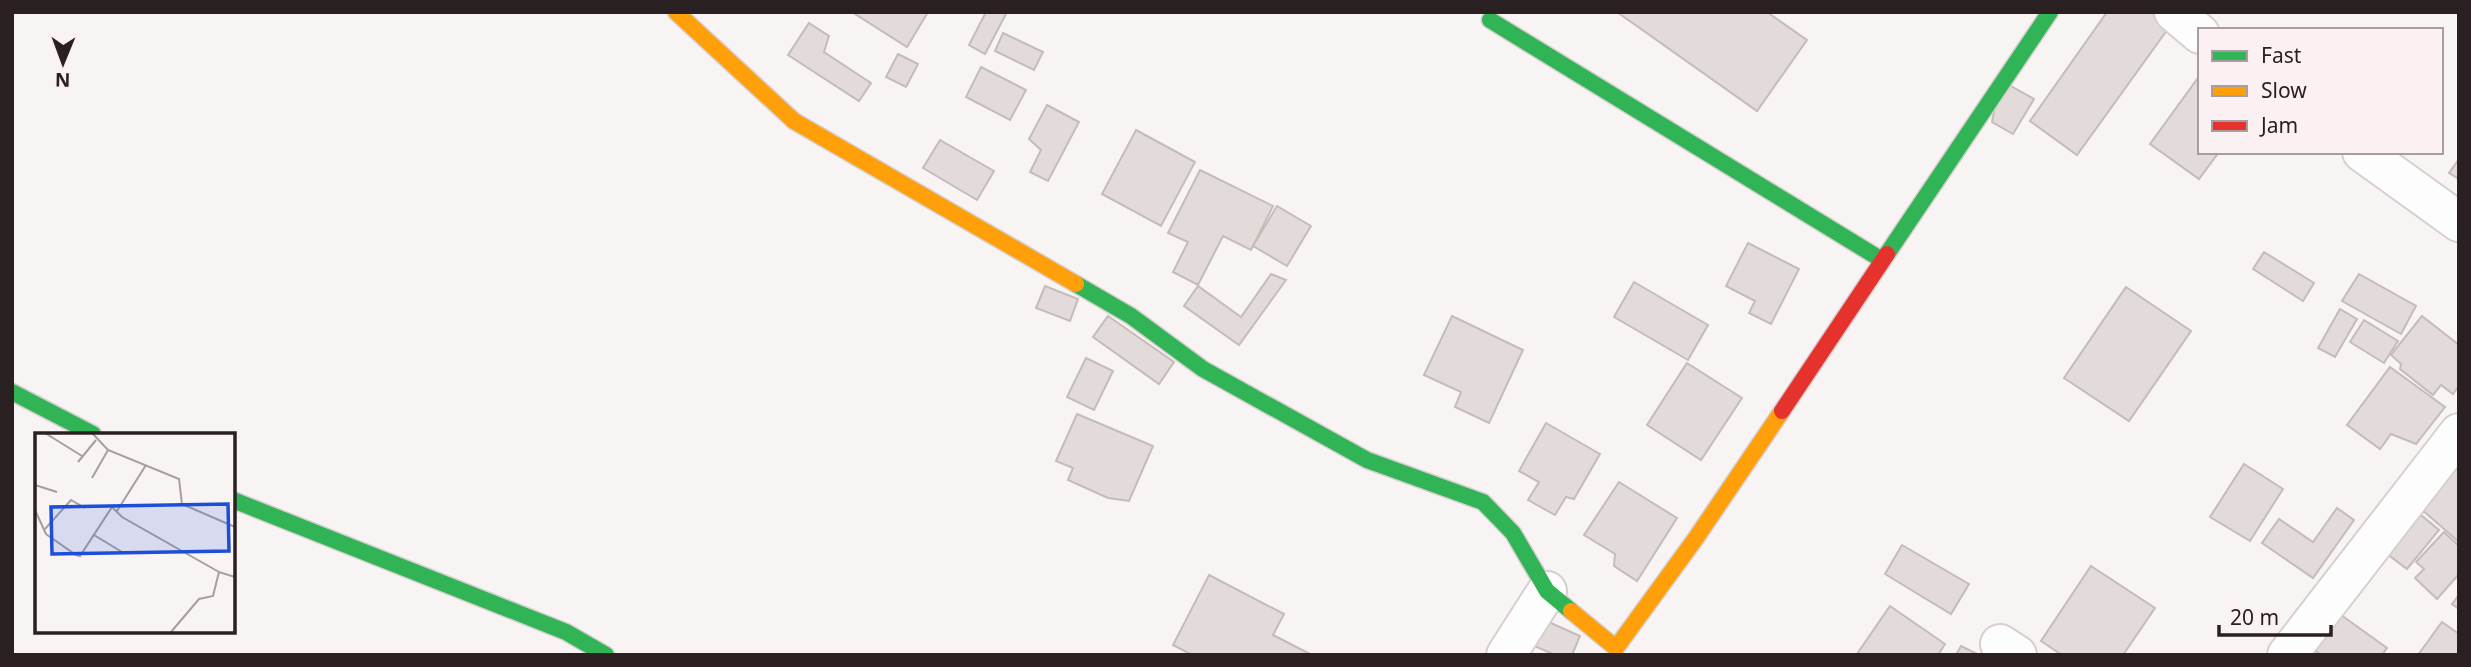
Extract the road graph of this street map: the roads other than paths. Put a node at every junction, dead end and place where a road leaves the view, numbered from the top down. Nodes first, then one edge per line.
1 (676, 12) edge
2 (2050, 12) edge
3 (2174, 12) edge
4 (1490, 20) dead end
5 (2198, 32) edge
6 (2365, 154) edge
7 (2459, 222) edge
8 (1881, 260) junction
9 (12, 391) edge
10 (91, 433) edge
11 (2459, 433) edge
12 (234, 500) edge
13 (1547, 591) junction
14 (606, 655) edge
15 (1506, 655) edge
16 (2287, 655) edge

1 - 13 street
2 - 8 street
3 - 5 street
4 - 8 street
6 - 7 street
8 - 13 street
9 - 10 street
11 - 16 street
12 - 14 street
13 - 15 street

